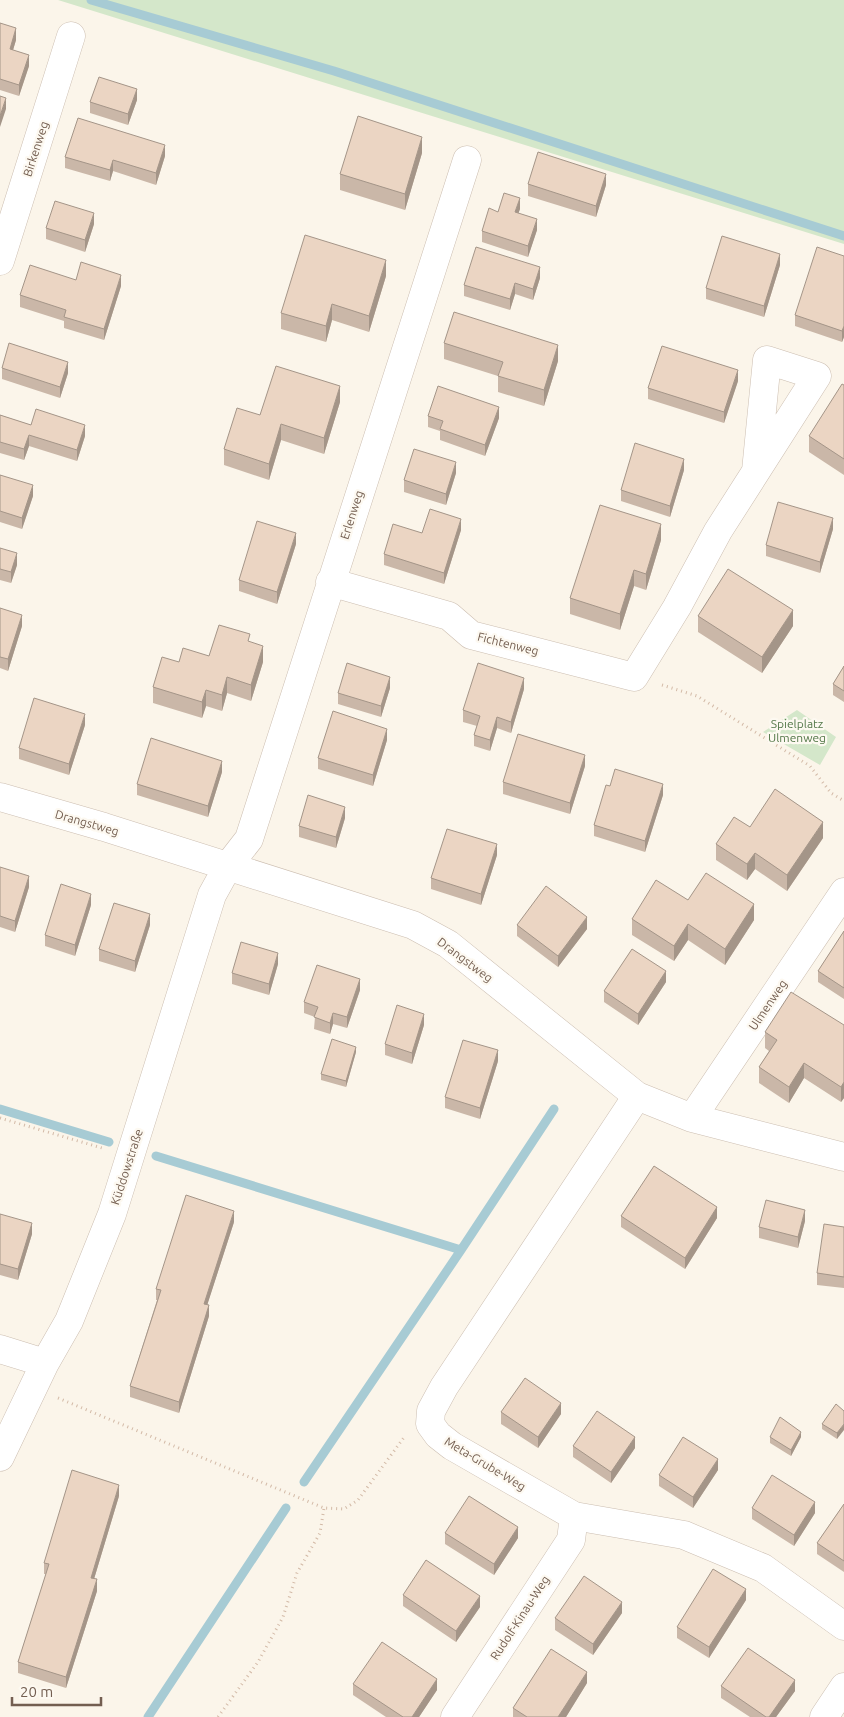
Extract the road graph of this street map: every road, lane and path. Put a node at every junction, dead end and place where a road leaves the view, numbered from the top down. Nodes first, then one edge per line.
1 (71, 36) dead end
2 (467, 160) dead end
3 (0, 261) edge
4 (756, 471) dead end
5 (330, 582) junction
6 (642, 679) junction
7 (0, 797) edge
8 (844, 801) edge
9 (228, 866) junction
10 (844, 892) edge
11 (637, 1096) junction
12 (0, 1118) edge
13 (692, 1118) junction
14 (106, 1149) dead end
15 (844, 1157) edge
16 (0, 1349) edge
17 (44, 1362) junction
18 (32, 1387) junction
19 (430, 1424) junction
20 (0, 1458) edge
21 (324, 1508) junction
22 (574, 1516) junction
23 (844, 1626) edge
24 (844, 1687) edge
25 (218, 1717) edge
26 (455, 1717) edge
27 (824, 1717) edge

1 - 3 street, Birkenweg
2 - 5 street, Erlenweg
4 - 6 street
5 - 6 street, Fichtenweg
5 - 9 street, Erlenweg
6 - 8 path
7 - 9 street, Drangstweg
9 - 11 street, Drangstweg
9 - 17 street, Küddowstraße
10 - 13 street, Ulmenweg
11 - 13 street, Drangstweg
11 - 19 street
12 - 14 path
13 - 15 street, Drangstweg
16 - 17 street
17 - 18 street, Küddowstraße
18 - 20 street, Küddowstraße
18 - 21 path
19 - 21 path
19 - 22 street, Meta-Grube-Weg
21 - 25 path
22 - 23 street, Meta-Grube-Weg
22 - 26 street, Rudolf-Kinau-Weg
24 - 27 street

